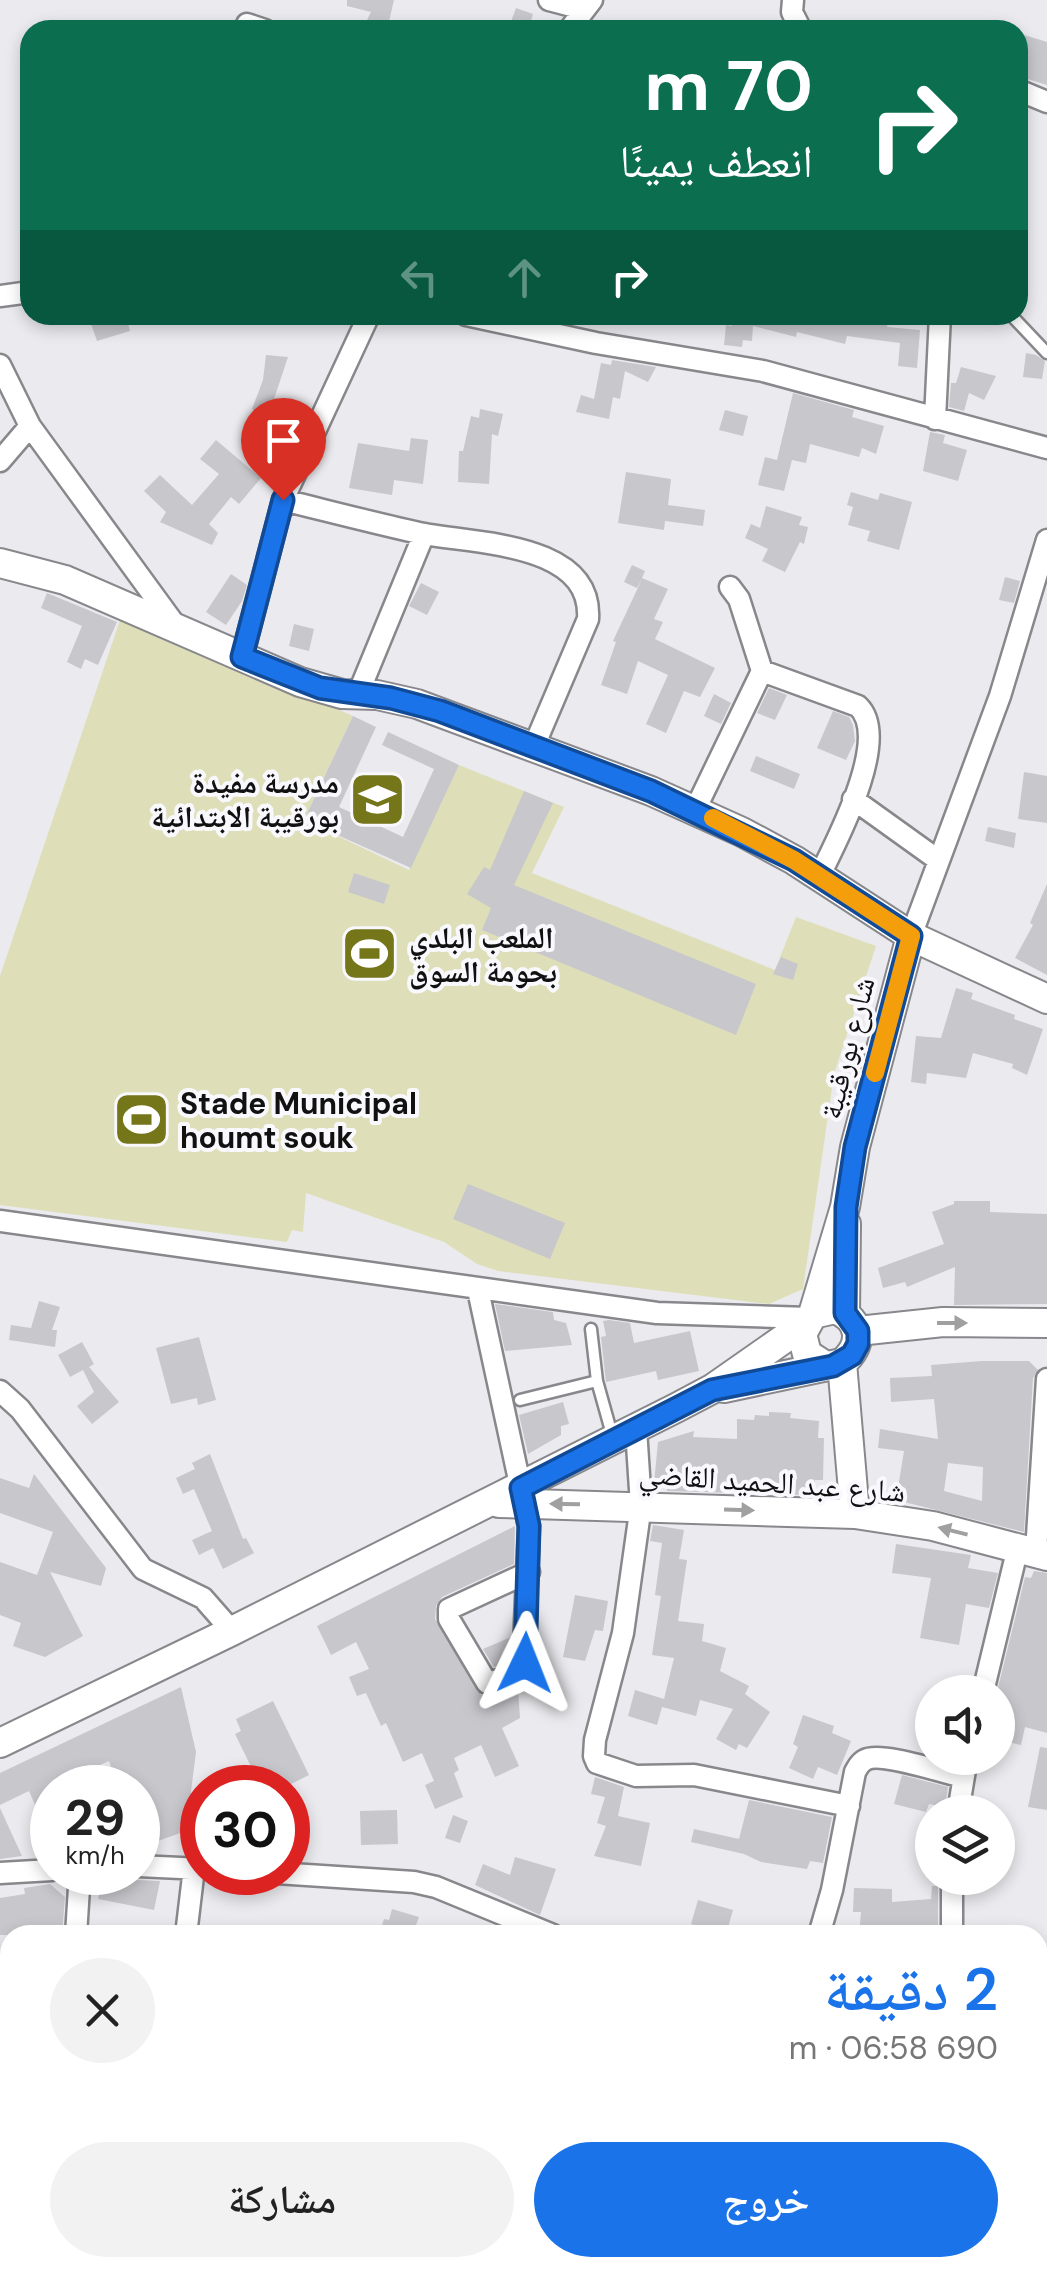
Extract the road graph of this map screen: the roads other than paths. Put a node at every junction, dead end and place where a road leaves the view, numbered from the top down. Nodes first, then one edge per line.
1 (549, 0) edge
2 (588, 4) edge
3 (364, 325) edge
4 (528, 325) edge
5 (939, 325) edge
6 (1020, 325) edge
7 (1047, 353) edge
8 (0, 365) edge
9 (934, 420) junction
10 (30, 426) junction
11 (1047, 448) edge
12 (0, 462) edge
13 (283, 500) junction
14 (424, 534) junction
15 (1047, 540) edge
16 (0, 563) edge
17 (730, 587) dead end
18 (179, 630) junction
19 (242, 657) junction
20 (762, 671) junction
21 (358, 694) junction
22 (534, 746) junction
23 (853, 799) junction
24 (695, 810) junction
25 (938, 860) junction
26 (819, 877) junction
27 (911, 936) junction
28 (1047, 999) edge
29 (846, 1207) junction
30 (0, 1222) edge
31 (478, 1290) junction
32 (809, 1319) junction
33 (851, 1322) junction
34 (1047, 1323) edge
35 (591, 1329) dead end
36 (833, 1364) junction
37 (1047, 1379) edge
38 (597, 1381) junction
39 (712, 1390) junction
40 (0, 1391) edge
41 (520, 1400) dead end
42 (624, 1434) junction
43 (523, 1495) junction
44 (641, 1505) junction
45 (855, 1514) junction
46 (1034, 1552) edge
47 (529, 1572) junction
48 (232, 1631) junction
49 (989, 1675) edge
50 (0, 1742) edge
51 (915, 1761) edge
52 (849, 1806) junction
53 (30, 1871) edge
54 (0, 1873) edge
55 (310, 1876) edge
56 (79, 1895) edge
57 (193, 1895) edge
58 (952, 1895) edge
59 (77, 1925) edge
60 (188, 1925) edge
61 (528, 1925) edge
62 (821, 1925) edge
63 (952, 1925) edge

1 - 2 street
3 - 13 street
4 - 9 street
5 - 9 street
6 - 7 lane
8 - 10 street
9 - 11 street
10 - 12 street
10 - 18 street
13 - 14 street
13 - 19 street
14 - 21 street
14 - 22 street
15 - 25 street
16 - 18 main road
17 - 20 street
18 - 19 main road
19 - 21 main road
20 - 23 street
20 - 24 street
21 - 22 main road
22 - 24 main road
23 - 25 street
23 - 26 street
24 - 26 main road
25 - 27 street
26 - 27 main road
27 - 28 main road
27 - 29 main road, شارع بورقيبة
29 - 32 main road, شارع بورقيبة
29 - 33 main road, شارع بورقيبة
30 - 31 street
31 - 32 street
31 - 43 street
32 - 33 main road
32 - 36 main road
32 - 39 main road
33 -> 34 main road
33 - 36 main road
35 - 38 lane
36 - 39 main road
36 - 45 main road
37 - 46 street
38 - 41 lane
38 - 42 lane
39 - 42 main road
40 - 48 street
42 - 43 main road
42 - 44 street
44 -> 43 main road, شارع عبد الحميد القاضي
43 - 47 street
43 - 48 main road
44 -> 45 main road, شارع عبد الحميد القاضي
44 - 52 street
46 -> 45 main road, شارع عبد الحميد القاضي
46 - 49 street
47 - 47 street
48 - 50 main road
51 - 52 street
52 - 62 street
53 - 54 street
55 - 61 street
56 - 59 street
57 - 60 street
58 - 63 street

